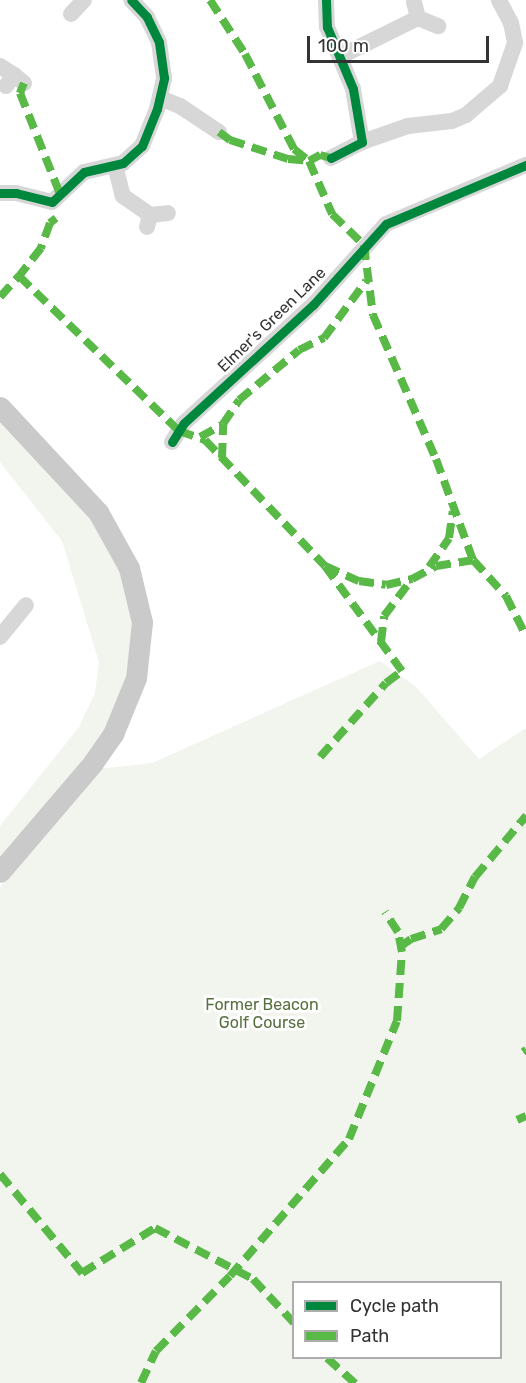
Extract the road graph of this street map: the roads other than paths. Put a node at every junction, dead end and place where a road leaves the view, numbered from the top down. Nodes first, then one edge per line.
1 (84, 0) edge
2 (131, 0) edge
3 (326, 0) edge
4 (499, 0) edge
5 (72, 14) dead end
6 (438, 26) dead end
7 (341, 57) junction
8 (519, 65) edge
9 (160, 98) junction
10 (219, 132) dead end
11 (362, 142) junction
12 (331, 158) dead end
13 (116, 165) junction
14 (526, 165) edge
15 (0, 194) edge
16 (168, 213) dead end
17 (0, 407) edge
18 (172, 442) dead end
19 (26, 605) dead end
20 (0, 637) edge
21 (0, 872) edge

1 - 5 street
2 - 9 street
3 - 7 street
4 - 8 street
6 - 7 street
7 - 11 street
8 - 11 street
9 - 10 street
9 - 13 street
11 - 12 street
13 - 15 street
13 - 16 street
14 - 18 street, Elmer's Green Lane
17 - 21 main road
19 - 20 street

